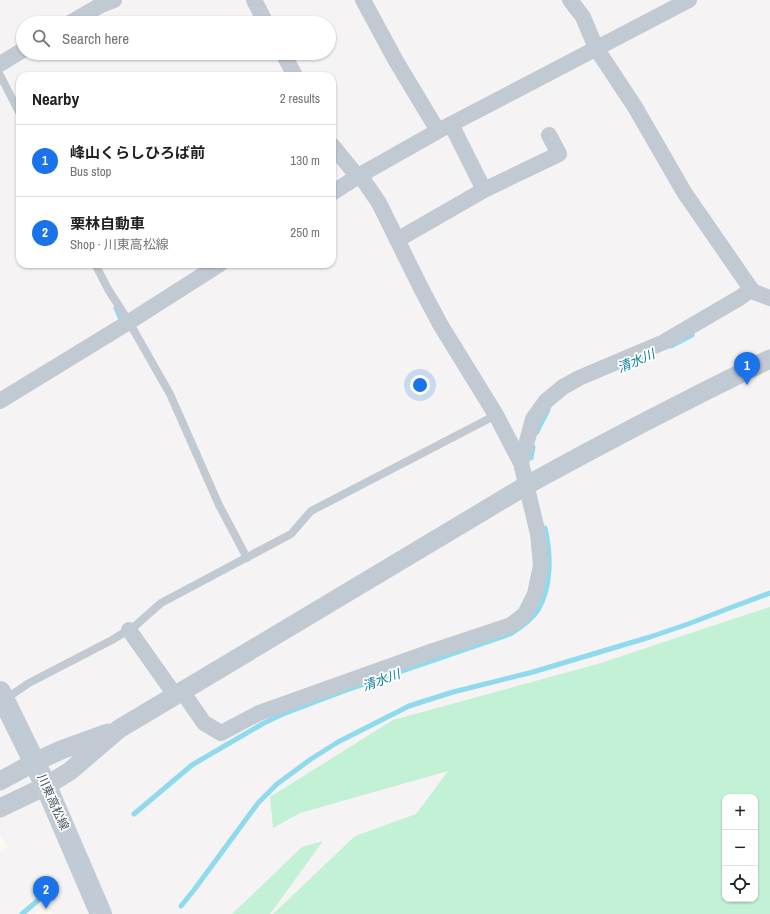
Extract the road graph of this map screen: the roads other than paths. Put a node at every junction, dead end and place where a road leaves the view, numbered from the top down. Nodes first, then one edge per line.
1 (254, 0) edge
2 (363, 0) edge
3 (570, 0) edge
4 (689, 0) edge
5 (105, 2) edge
6 (82, 16) edge
7 (262, 16) edge
8 (596, 48) junction
9 (16, 54) edge
10 (287, 60) edge
11 (0, 64) edge
12 (293, 72) edge
13 (0, 75) edge
14 (16, 106) edge
15 (444, 128) junction
16 (549, 135) dead end
17 (336, 150) edge
18 (359, 176) junction
19 (336, 190) edge
20 (484, 190) junction
21 (397, 240) junction
22 (97, 268) edge
23 (214, 268) edge
24 (753, 290) junction
25 (770, 298) edge
26 (129, 322) junction
27 (770, 359) edge
28 (0, 401) edge
29 (496, 416) junction
30 (521, 463) junction
31 (527, 485) junction
32 (247, 558) junction
33 (128, 630) junction
34 (179, 693) junction
35 (1, 698) edge
36 (119, 729) junction
37 (35, 762) junction
38 (0, 781) edge
39 (46, 786) junction
40 (0, 808) edge
41 (101, 914) edge

1 - 7 street
2 - 15 street
3 - 8 street
4 - 8 street
5 - 6 street
8 - 15 street
8 - 24 street
9 - 11 street
10 - 12 street
13 - 14 lane
15 - 18 street
15 - 20 street
16 - 20 street
17 - 18 street
18 - 19 street
18 - 21 street
20 - 21 street
21 - 29 street
22 - 26 lane
23 - 26 street
24 - 25 street
24 - 30 street
26 - 28 street
26 - 32 lane
27 - 31 street
29 - 30 street
29 - 32 lane
30 - 31 street
31 - 34 street
31 - 34 street
32 - 33 lane
33 - 34 street
33 - 35 lane
34 - 36 street
35 - 37 main road, 川東高松線
36 - 37 street
36 - 39 street
37 - 38 street
37 - 39 main road, 川東高松線
39 - 40 street
39 - 41 main road, 川東高松線

